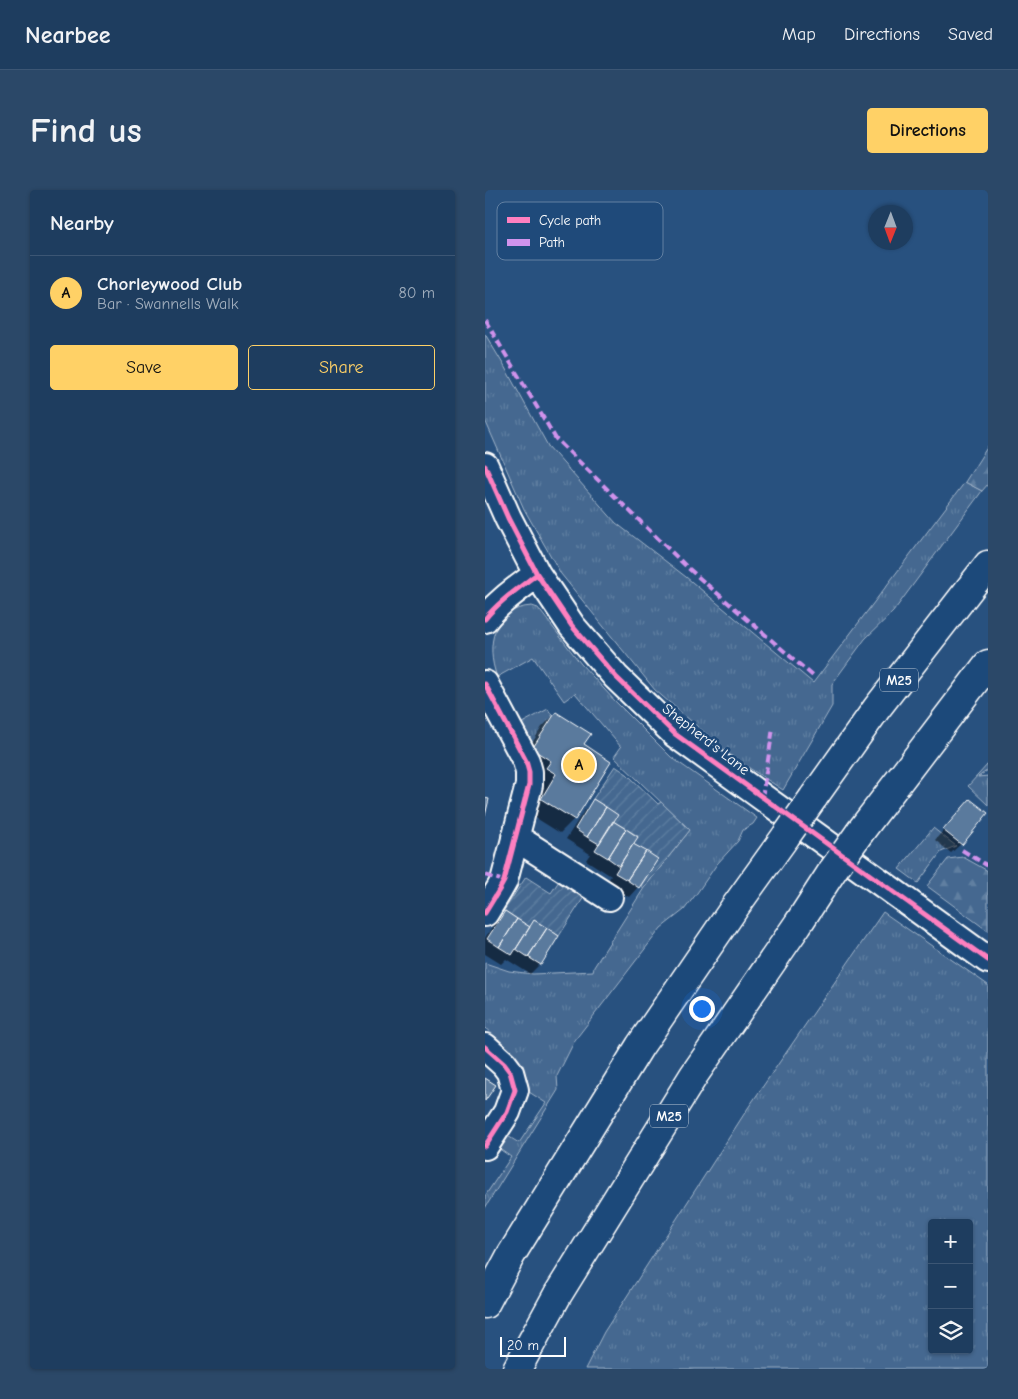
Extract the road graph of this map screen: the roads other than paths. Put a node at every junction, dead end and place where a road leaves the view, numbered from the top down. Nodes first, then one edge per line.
1 (485, 466) edge
2 (988, 565) edge
3 (537, 574) junction
4 (485, 618) edge
5 (988, 664) edge
6 (485, 684) edge
7 (515, 837) junction
8 (609, 897) dead end
9 (485, 913) edge
10 (988, 960) edge
11 (485, 1048) edge
12 (485, 1146) edge
13 (485, 1304) edge
14 (517, 1369) edge

1 - 3 street, Shepherd's Lane
2 - 13 highway, M25, bridge
3 - 4 street
3 - 10 street, Shepherd's Lane
5 - 14 highway, M25, bridge
6 - 7 street
7 - 8 street
7 - 9 street
11 - 12 street

